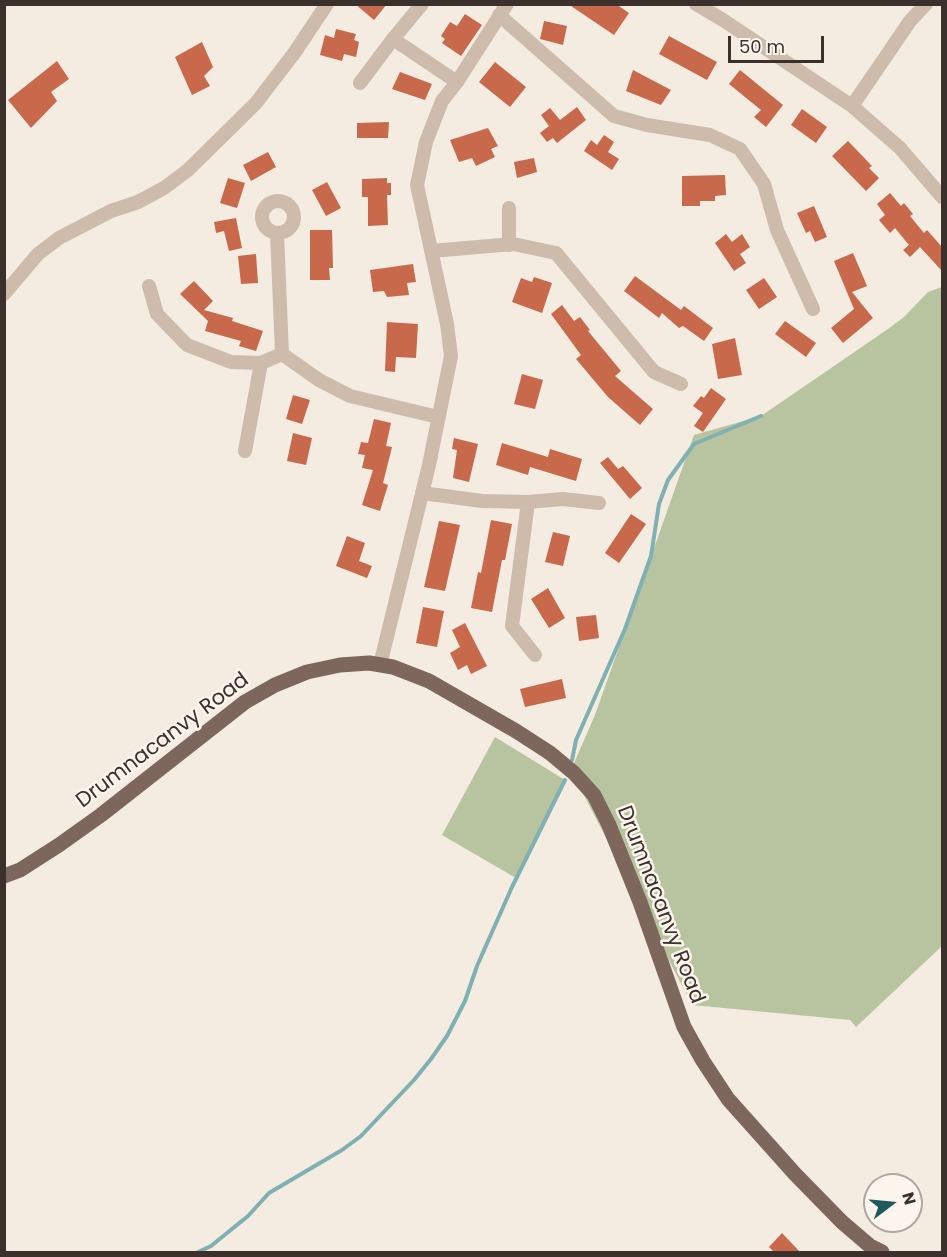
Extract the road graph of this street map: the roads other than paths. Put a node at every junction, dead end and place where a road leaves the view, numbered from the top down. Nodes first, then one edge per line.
1 (327, 4) edge
2 (422, 4) edge
3 (696, 4) edge
4 (926, 4) edge
5 (503, 10) edge
6 (393, 39) junction
7 (457, 82) junction
8 (360, 83) dead end
9 (852, 106) junction
10 (942, 197) edge
11 (509, 208) dead end
12 (277, 233) dead end
13 (509, 245) junction
14 (431, 251) junction
15 (149, 286) dead end
16 (4, 294) edge
17 (813, 309) dead end
18 (282, 354) junction
19 (261, 363) junction
20 (681, 384) dead end
21 (438, 417) junction
22 (245, 451) dead end
23 (422, 493) junction
24 (528, 502) junction
25 (599, 503) dead end
26 (535, 655) dead end
27 (380, 665) junction
28 (4, 876) edge
29 (882, 1252) edge

1 - 16 street
2 - 6 street
3 - 9 street
4 - 9 street
5 - 7 street
5 - 17 street
6 - 7 street
6 - 8 street
7 - 14 street
9 - 10 street
11 - 13 street
12 - 18 street
13 - 14 street
13 - 20 street
14 - 21 street
15 - 19 street
18 - 19 street
18 - 21 street
19 - 22 street
21 - 23 street
23 - 24 street
23 - 27 street
24 - 25 street
24 - 26 street
27 - 28 main road, Drumnacanvy Road
27 - 29 main road, Drumnacanvy Road

